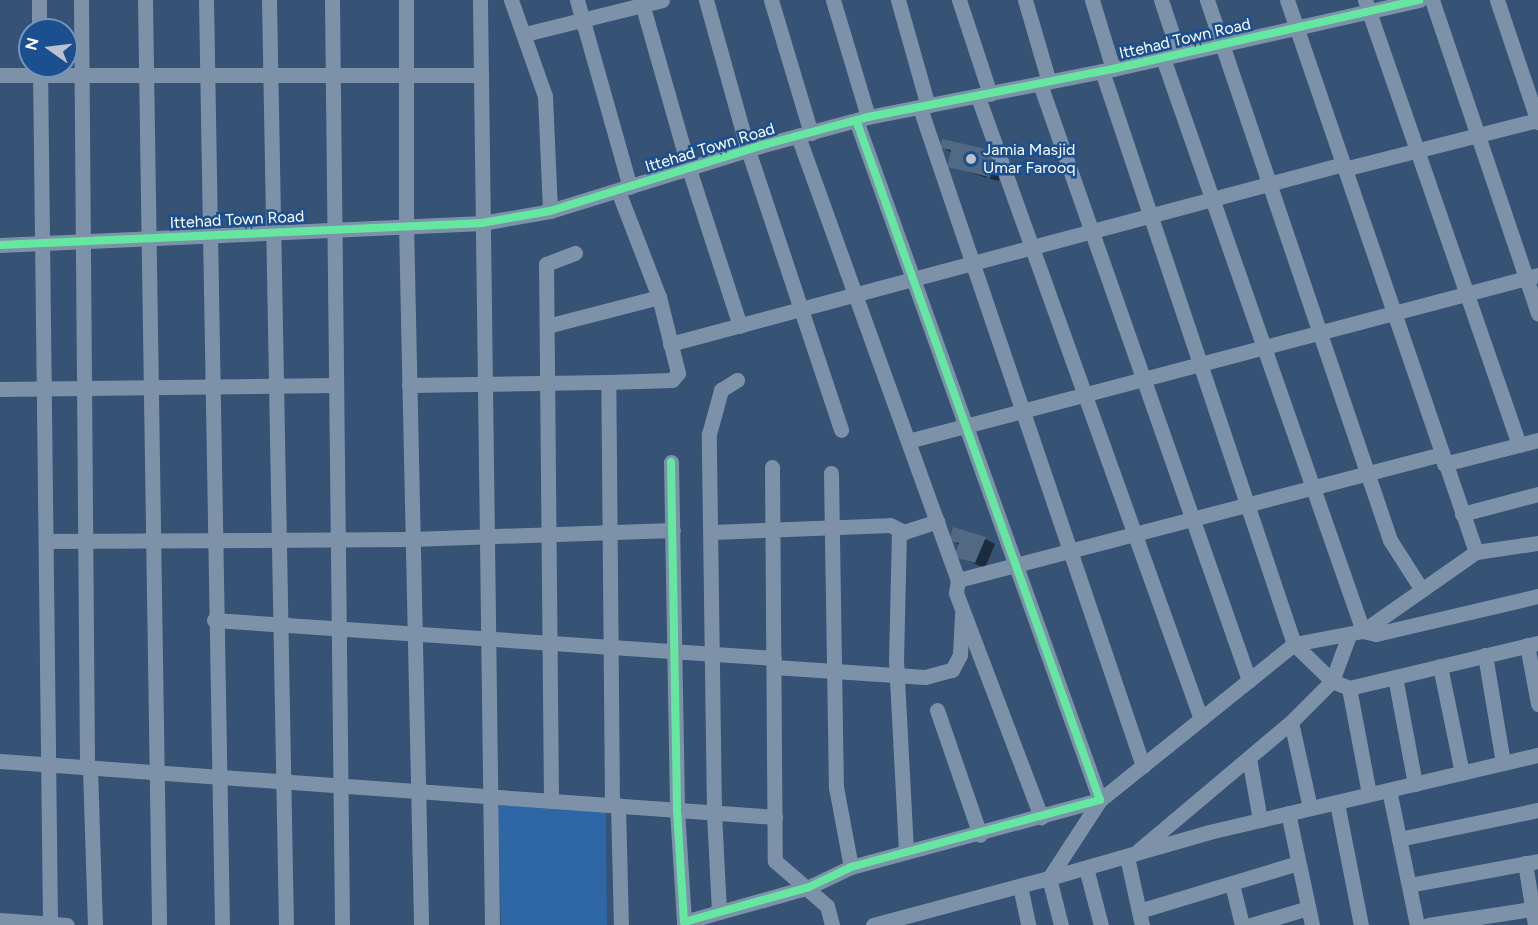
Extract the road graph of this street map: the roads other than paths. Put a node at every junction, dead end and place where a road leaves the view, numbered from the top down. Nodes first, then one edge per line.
1 (39, 0) edge
2 (81, 0) edge
3 (145, 0) edge
4 (206, 0) edge
5 (269, 0) edge
6 (332, 0) edge
7 (406, 0) edge
8 (480, 0) edge
9 (511, 0) edge
10 (577, 0) edge
11 (662, 0) edge
12 (706, 0) edge
13 (771, 0) edge
14 (833, 0) edge
15 (898, 0) edge
16 (959, 0) edge
17 (1025, 0) edge
18 (1092, 0) edge
19 (1161, 0) edge
20 (1207, 0) edge
21 (1287, 0) edge
22 (1419, 0) edge
23 (1432, 0) edge
24 (1497, 0) edge
25 (641, 2) edge
26 (1367, 6) edge
27 (39, 18) edge
28 (583, 20) junction
29 (1297, 28) junction
30 (525, 34) junction
31 (1222, 45) junction
32 (1179, 54) junction
33 (1163, 58) junction
34 (1108, 70) junction
35 (18, 73) edge
36 (333, 73) junction
37 (406, 73) junction
38 (78, 74) edge
39 (82, 74) junction
40 (146, 74) junction
41 (207, 74) junction
42 (270, 74) junction
43 (0, 75) edge
44 (479, 75) junction
45 (40, 78) edge
46 (1044, 83) junction
47 (984, 95) junction
48 (924, 107) junction
49 (862, 119) junction
50 (1538, 121) edge
51 (805, 135) junction
52 (1478, 135) junction
53 (748, 150) junction
54 (1417, 150) junction
55 (1344, 166) junction
56 (688, 169) junction
57 (1270, 183) junction
58 (624, 189) junction
59 (1211, 199) junction
60 (550, 211) junction
61 (1151, 215) junction
62 (482, 223) junction
63 (406, 224) junction
64 (335, 229) junction
65 (1091, 231) junction
66 (271, 232) junction
67 (209, 235) junction
68 (147, 238) junction
69 (83, 240) junction
70 (44, 242) junction
71 (0, 245) edge
72 (1032, 247) junction
73 (575, 253) dead end
74 (973, 263) junction
75 (1532, 276) edge
76 (913, 279) junction
77 (855, 295) junction
78 (1467, 295) junction
79 (659, 297) junction
80 (798, 310) junction
81 (1538, 314) edge
82 (1394, 316) junction
83 (547, 326) junction
84 (740, 326) junction
85 (1321, 335) junction
86 (670, 344) junction
87 (1263, 350) junction
88 (1201, 365) junction
89 (1143, 380) junction
90 (736, 381) dead end
91 (608, 382) junction
92 (548, 383) junction
93 (484, 384) junction
94 (336, 385) junction
95 (409, 385) junction
96 (274, 386) junction
97 (149, 387) junction
98 (211, 387) junction
99 (84, 388) junction
100 (0, 389) edge
101 (45, 389) junction
102 (1085, 395) junction
103 (1023, 411) junction
104 (965, 426) junction
105 (841, 430) dead end
106 (1538, 440) edge
107 (908, 441) junction
108 (1519, 445) junction
109 (1442, 459) junction
110 (672, 462) dead end
111 (772, 467) dead end
112 (1368, 472) junction
113 (831, 473) dead end
114 (1311, 487) junction
115 (1538, 494) edge
116 (1248, 504) junction
117 (1462, 514) junction
118 (1192, 519) junction
119 (937, 521) junction
120 (831, 528) junction
121 (673, 530) junction
122 (772, 530) junction
123 (899, 530) junction
124 (609, 532) junction
125 (711, 532) junction
126 (548, 534) junction
127 (1135, 534) junction
128 (486, 536) junction
129 (277, 539) junction
130 (338, 539) junction
131 (412, 539) junction
132 (151, 540) junction
133 (213, 540) junction
134 (46, 541) junction
135 (86, 541) junction
136 (1538, 543) edge
137 (1071, 550) junction
138 (1476, 552) junction
139 (1016, 565) junction
140 (958, 580) junction
141 (1422, 590) junction
142 (1538, 596) edge
143 (962, 609) junction
144 (214, 620) junction
145 (279, 625) junction
146 (339, 629) junction
147 (1356, 633) junction
148 (414, 634) junction
149 (487, 639) junction
150 (548, 643) junction
151 (1294, 644) junction
152 (1533, 644) edge
153 (610, 647) junction
154 (675, 651) junction
155 (712, 654) junction
156 (1485, 655) junction
157 (774, 663) junction
158 (1440, 666) junction
159 (834, 671) junction
160 (897, 673) junction
161 (1395, 677) junction
162 (1249, 680) junction
163 (1332, 681) junction
164 (1349, 688) junction
165 (1538, 704) edge
166 (936, 710) dead end
167 (1201, 719) junction
168 (1291, 722) junction
169 (1538, 755) edge
170 (1249, 758) junction
171 (0, 761) edge
172 (1503, 763) junction
173 (1143, 765) junction
174 (48, 766) junction
175 (89, 768) junction
176 (154, 772) junction
177 (1462, 772) junction
178 (217, 777) junction
179 (282, 783) junction
180 (1414, 784) junction
181 (340, 788) junction
182 (1389, 790) junction
183 (419, 794) junction
184 (1369, 794) junction
185 (489, 798) junction
186 (1100, 800) junction
187 (551, 801) junction
188 (1336, 803) junction
189 (615, 805) junction
190 (1310, 808) junction
191 (677, 810) junction
192 (1538, 810) edge
193 (714, 812) junction
194 (1288, 813) junction
195 (775, 817) junction
196 (1041, 818) junction
197 (1260, 820) junction
198 (980, 835) junction
199 (1399, 839) junction
200 (906, 852) junction
201 (1130, 856) junction
202 (1532, 862) edge
203 (1298, 863) junction
204 (851, 867) junction
205 (1086, 868) junction
206 (1049, 878) junction
207 (1232, 884) junction
208 (1409, 885) junction
209 (1020, 886) junction
210 (809, 887) junction
211 (1308, 908) junction
212 (1535, 908) edge
213 (719, 912) junction
214 (1141, 918) edge
215 (0, 920) edge
216 (50, 924) edge
217 (67, 925) edge
218 (95, 925) edge
219 (159, 925) edge
220 (222, 925) edge
221 (286, 925) edge
222 (342, 925) edge
223 (421, 925) edge
224 (492, 925) edge
225 (621, 925) edge
226 (831, 925) edge
227 (873, 925) edge
228 (1028, 925) edge
229 (1061, 925) edge
230 (1101, 925) edge
231 (1242, 925) edge
232 (1251, 925) edge
233 (1312, 925) edge
234 (1361, 925) edge
235 (1417, 925) edge
236 (1428, 925) edge
237 (1535, 925) edge

1 - 27 street
2 - 39 street
3 - 40 street
4 - 41 street
5 - 42 street
6 - 36 street
7 - 37 street
8 - 44 street
9 - 30 street
10 - 28 street
11 - 25 street
12 - 53 street
13 - 51 street
14 - 49 street
15 - 48 street
16 - 47 street
17 - 46 street
18 - 34 street
19 - 32 street
20 - 31 street
21 - 29 street
22 - 26 street, Ittehad Town Road
23 - 52 street
24 - 50 street
25 - 28 street
25 - 56 street
26 - 29 street, Ittehad Town Road
26 - 54 street
28 - 30 street
28 - 58 street
29 - 31 street, Ittehad Town Road
29 - 55 street
30 - 60 street
31 - 32 street, Ittehad Town Road
31 - 57 street
32 - 33 street, Ittehad Town Road
33 - 34 street, Ittehad Town Road
33 - 59 street
34 - 46 street, Ittehad Town Road
34 - 61 street
35 - 43 street
36 - 37 street
36 - 42 street
36 - 64 street
37 - 44 street
37 - 63 street
38 - 39 street
39 - 40 street
39 - 69 street
40 - 41 street
40 - 68 street
41 - 42 street
41 - 67 street
42 - 66 street
44 - 62 street
45 - 70 street
46 - 47 street, Ittehad Town Road
46 - 65 street
47 - 48 street, Ittehad Town Road
47 - 72 street
48 - 49 street, Ittehad Town Road
48 - 74 street
49 - 51 street, Ittehad Town Road
49 - 76 street
50 - 52 street
51 - 53 street, Ittehad Town Road
51 - 77 street
52 - 54 street
52 - 75 street
53 - 56 street, Ittehad Town Road
53 - 80 street
54 - 55 street
54 - 78 street
55 - 57 street
55 - 82 street
56 - 58 street, Ittehad Town Road
56 - 84 street
57 - 59 street
57 - 85 street
58 - 60 street, Ittehad Town Road
58 - 79 street
59 - 61 street
59 - 87 street
60 - 62 street, Ittehad Town Road
61 - 65 street
61 - 88 street
62 - 63 street, Ittehad Town Road
62 - 93 street
63 - 64 street, Ittehad Town Road
63 - 95 street
64 - 66 street, Ittehad Town Road
64 - 94 street
65 - 72 street
65 - 89 street
66 - 67 street, Ittehad Town Road
66 - 96 street
67 - 68 street, Ittehad Town Road
67 - 98 street
68 - 69 street, Ittehad Town Road
68 - 97 street
69 - 70 street, Ittehad Town Road
69 - 99 street
70 - 71 street, Ittehad Town Road
70 - 101 street
72 - 74 street
72 - 102 street
73 - 83 street
74 - 76 street
74 - 103 street
75 - 78 street
75 - 81 street
76 - 77 street
76 - 104 street
77 - 80 street
77 - 107 street
78 - 82 street
78 - 108 street
79 - 83 street
79 - 86 street
80 - 84 street
80 - 105 street
82 - 85 street
82 - 109 street
83 - 92 street
84 - 86 street
85 - 87 street
85 - 112 street
86 - 91 street
87 - 88 street
87 - 114 street
88 - 89 street
88 - 116 street
89 - 102 street
89 - 118 street
90 - 125 street
91 - 92 street
91 - 124 street
92 - 93 street
92 - 126 street
93 - 95 street
93 - 128 street
94 - 96 street
94 - 130 street
95 - 131 street
96 - 98 street
96 - 129 street
97 - 98 street
97 - 99 street
97 - 132 street
98 - 133 street
99 - 101 street
99 - 135 street
100 - 101 street
101 - 134 street
102 - 103 street
102 - 127 street
103 - 104 street
103 - 137 street
104 - 107 street
104 - 139 street
106 - 108 street
107 - 119 street
108 - 109 street
109 - 112 street
109 - 117 street
110 - 121 street
111 - 122 street
112 - 114 street
112 - 141 street
113 - 120 street
114 - 116 street
114 - 147 street
115 - 117 street
116 - 118 street
116 - 151 street
117 - 138 street
118 - 127 street
118 - 162 street
119 - 123 street
119 - 140 street
120 - 122 street
120 - 123 street
120 - 159 street
121 - 124 street
121 - 154 street
122 - 125 street
122 - 157 street
123 - 160 street
124 - 126 street
124 - 153 street
125 - 155 street
126 - 128 street
126 - 150 street
127 - 137 street
127 - 167 street
128 - 131 street
128 - 149 street
129 - 130 street
129 - 133 street
129 - 145 street
130 - 131 street
130 - 146 street
131 - 148 street
132 - 133 street
132 - 135 street
132 - 176 street
133 - 144 street
134 - 135 street
134 - 174 street
135 - 175 street
136 - 138 street
137 - 139 street
137 - 173 street
138 - 141 street
139 - 140 street
139 - 186 street
140 - 143 street
141 - 147 street
142 - 147 street
143 - 160 street
143 - 196 street
144 - 145 street
144 - 178 street
145 - 146 street
145 - 179 street
146 - 148 street
146 - 181 street
147 - 151 street
147 - 163 street
148 - 149 street
148 - 183 street
149 - 150 street
149 - 185 street
150 - 153 street
150 - 187 street
151 - 162 street
151 - 163 street
152 - 156 street
152 - 165 street
153 - 154 street
153 - 189 street
154 - 155 street
154 - 191 street
155 - 157 street
155 - 193 street
156 - 158 street
156 - 172 street
157 - 159 street
157 - 195 street
158 - 161 street
158 - 177 street
159 - 160 street
159 - 204 street
160 - 200 street
161 - 164 street
161 - 180 street
162 - 167 street
163 - 164 street
163 - 168 street
164 - 184 street
166 - 198 street
167 - 173 street
168 - 170 street
168 - 190 street
169 - 172 street
170 - 197 street
170 - 201 street
171 - 174 street
172 - 177 street
173 - 186 street
174 - 175 street
174 - 216 street
175 - 176 street
175 - 218 street
176 - 178 street
176 - 219 street
177 - 180 street
178 - 179 street
178 - 220 street
179 - 181 street
179 - 221 street
180 - 182 street
181 - 183 street
181 - 222 street
182 - 184 street
182 - 199 street
183 - 185 street
183 - 223 street
184 - 188 street
185 - 187 street
185 - 224 street
186 - 196 street
186 - 206 street
187 - 189 street
188 - 190 street
188 - 234 street
189 - 191 street
189 - 225 street
190 - 194 street
191 - 193 street
191 - 213 street
192 - 199 street
193 - 195 street
193 - 213 street
194 - 197 street
194 - 203 street
195 - 210 street
196 - 198 street
197 - 201 street
198 - 200 street
199 - 208 street
200 - 204 street
201 - 205 street
201 - 214 street
202 - 208 street
202 - 212 street
203 - 207 street
203 - 211 street
204 - 210 street
205 - 206 street
205 - 230 street
206 - 209 street
206 - 229 street
207 - 214 street
207 - 231 street
208 - 235 street
209 - 227 street
209 - 228 street
210 - 213 street
210 - 226 street
211 - 232 street
211 - 233 street
212 - 236 street
212 - 237 street
215 - 216 street
216 - 217 street

